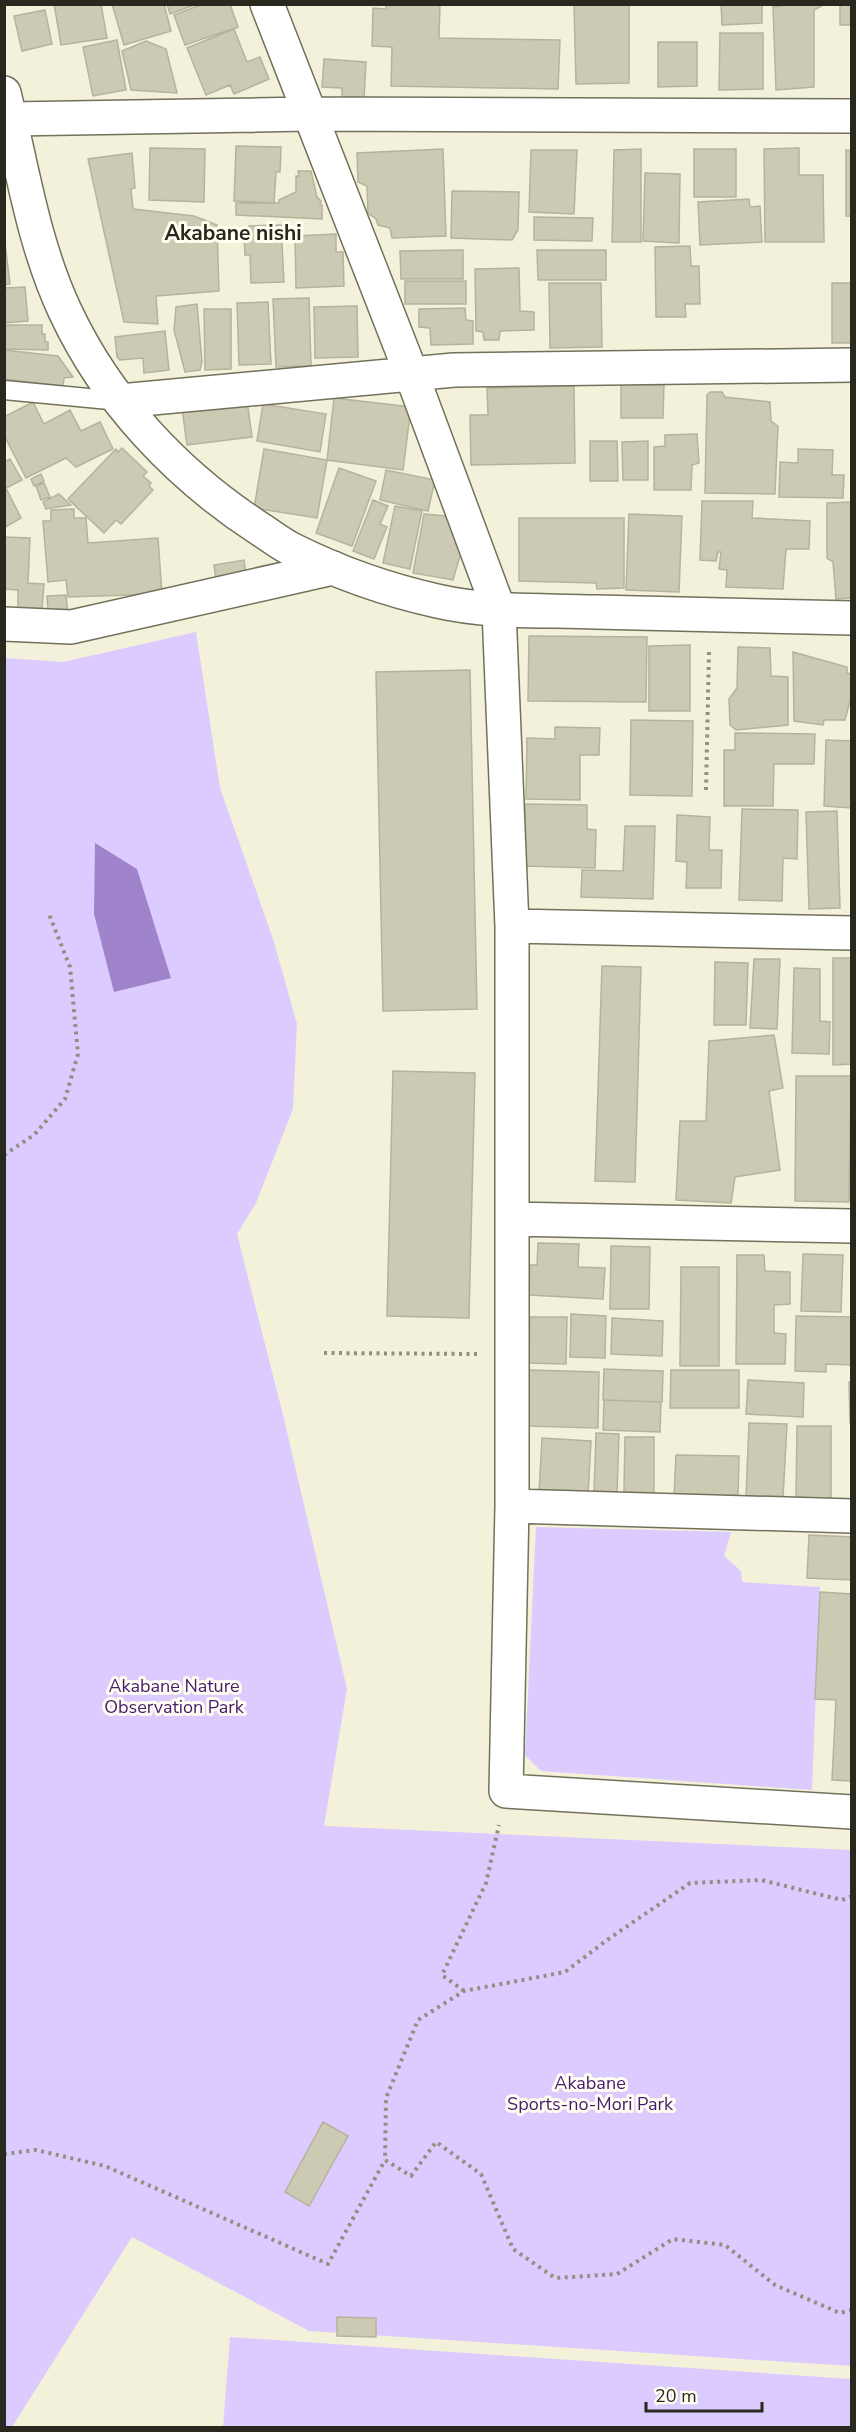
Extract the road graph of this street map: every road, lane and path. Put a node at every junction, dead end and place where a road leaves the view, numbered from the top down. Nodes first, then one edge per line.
1 (267, 4) edge
2 (8, 106) edge
3 (309, 114) junction
4 (852, 116) edge
5 (852, 365) edge
6 (411, 373) junction
7 (4, 390) edge
8 (120, 401) junction
9 (333, 568) junction
10 (499, 610) junction
11 (852, 618) edge
12 (4, 624) edge
13 (709, 664) dead end
14 (706, 789) dead end
15 (49, 914) dead end
16 (512, 926) junction
17 (852, 933) edge
18 (4, 1155) edge
19 (512, 1219) junction
20 (852, 1226) edge
21 (324, 1353) dead end
22 (478, 1354) dead end
23 (512, 1506) junction
24 (852, 1516) edge
25 (506, 1791) junction
26 (852, 1812) edge
27 (852, 1896) edge
28 (464, 1991) junction
29 (4, 2154) edge
30 (385, 2160) junction
31 (852, 2310) edge

1 - 3 street
2 - 3 street
2 - 8 street
3 - 4 street
3 - 6 street
5 - 6 street
6 - 8 street
6 - 10 street
7 - 8 lane
8 - 9 street
9 - 10 street
9 - 12 street
10 - 11 street
10 - 16 street
13 - 14 path
15 - 18 path
16 - 17 street
16 - 19 street
19 - 20 street
19 - 23 street
21 - 22 path
23 - 24 street
23 - 25 street
25 - 26 street
25 - 28 path
27 - 28 path
28 - 30 path
29 - 30 path
30 - 31 path

